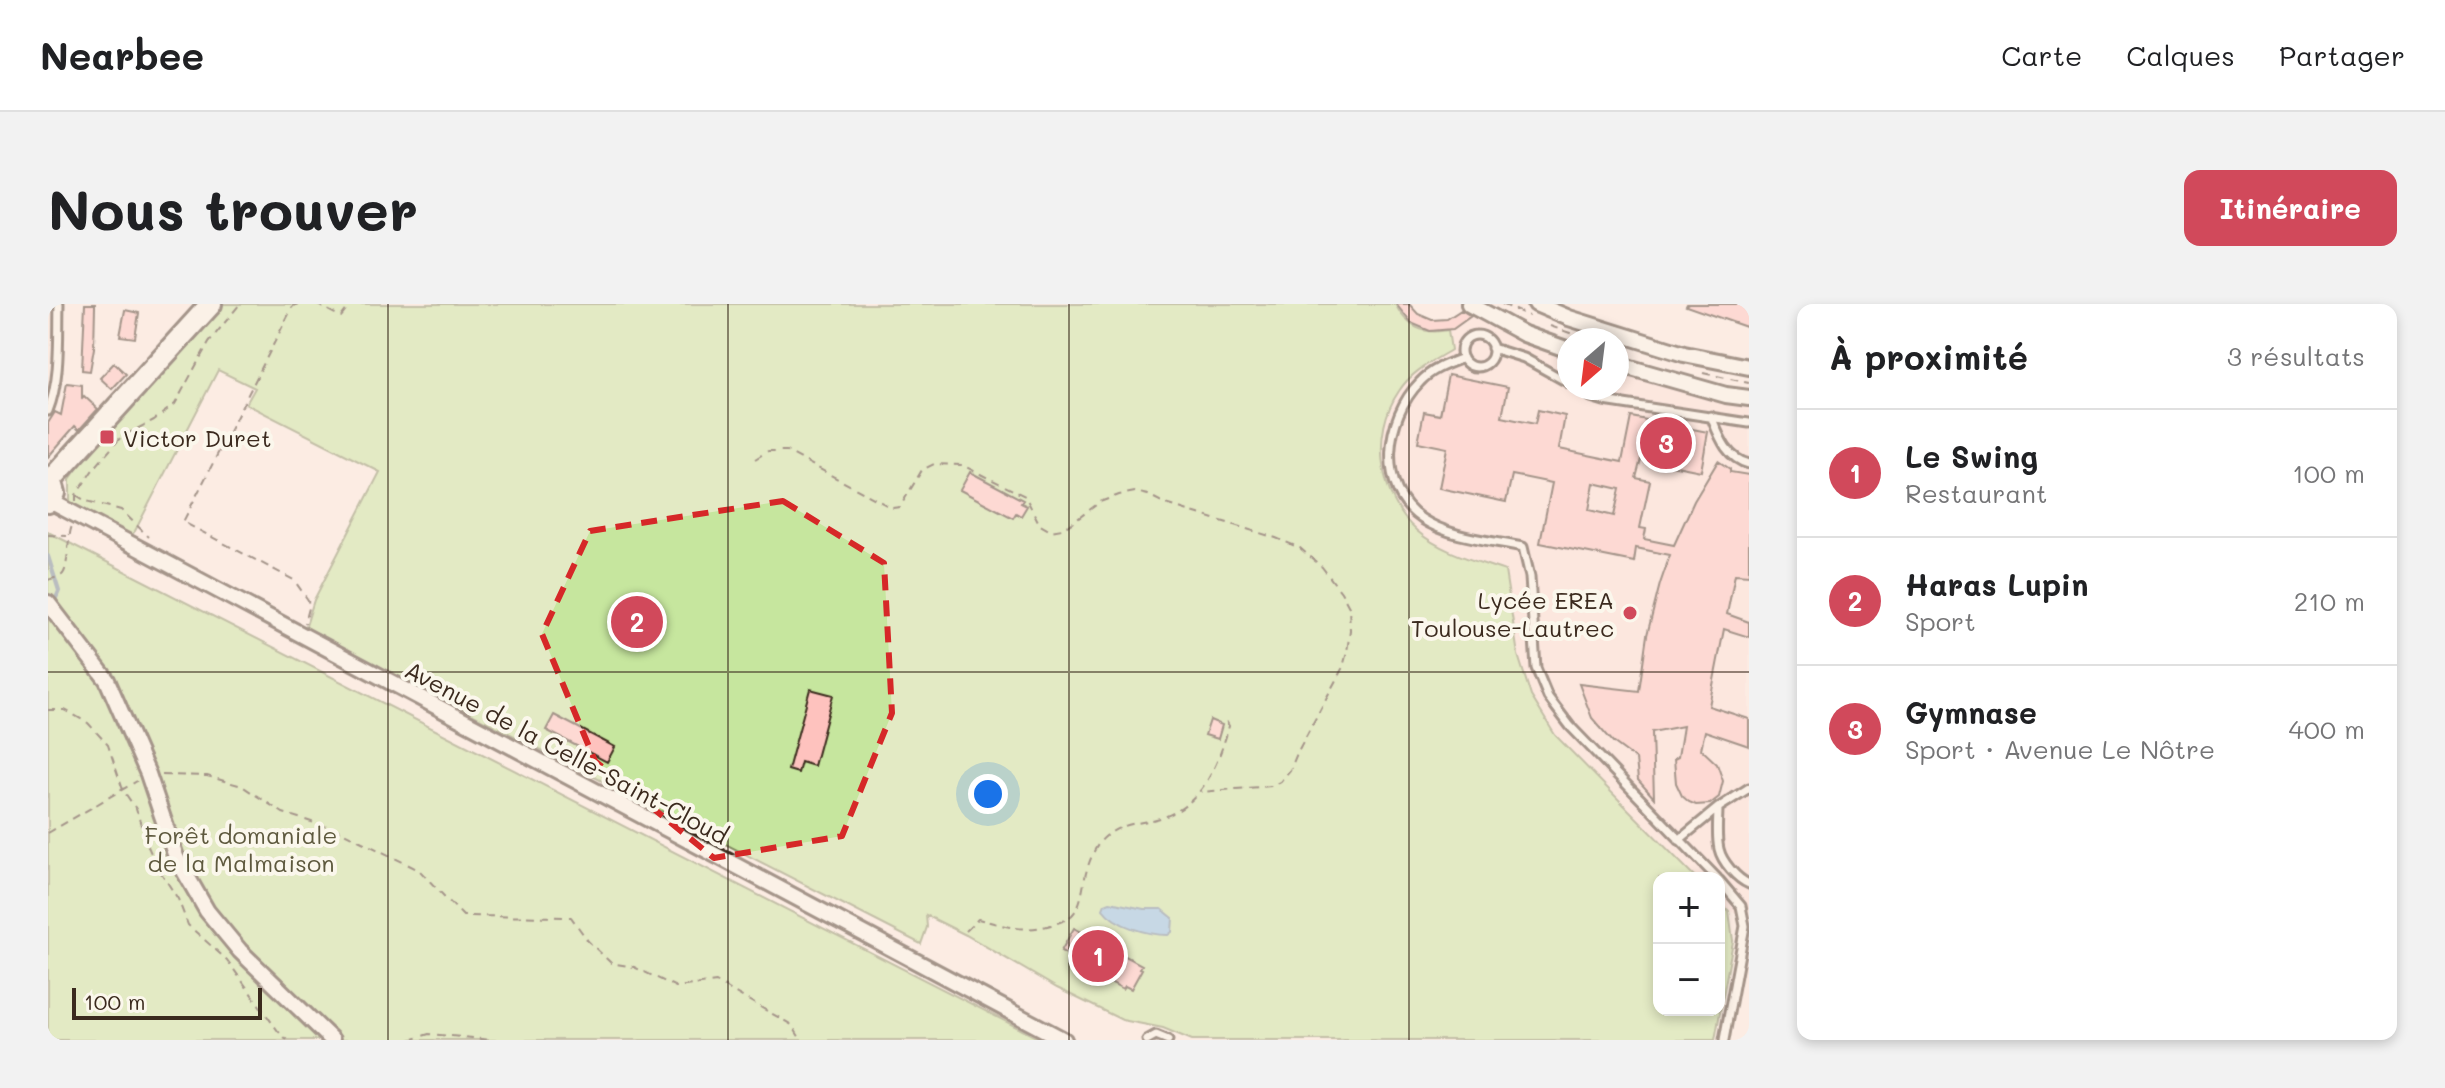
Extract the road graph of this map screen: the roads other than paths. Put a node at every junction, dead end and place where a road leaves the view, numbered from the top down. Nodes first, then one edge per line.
1 (59, 304) edge
2 (211, 304) edge
3 (1536, 304) edge
4 (1477, 306) edge
5 (1557, 346) edge
6 (1492, 348) junction
7 (1463, 358) junction
8 (1629, 367) edge
9 (1749, 367) edge
10 (1557, 376) edge
11 (1749, 398) edge
12 (1601, 400) edge
13 (48, 411) edge
14 (1711, 416) junction
15 (1749, 423) edge
16 (1749, 464) edge
17 (49, 492) edge
18 (48, 603) edge
19 (1749, 788) edge
20 (1718, 808) junction
21 (1679, 840) junction
22 (1728, 867) junction
23 (1711, 872) edge
24 (1723, 872) edge
25 (1749, 884) edge
26 (1725, 887) edge
27 (332, 1040) edge
28 (1064, 1040) edge
29 (1147, 1040) edge
30 (1168, 1040) edge
31 (1724, 1040) edge

1 - 13 lane
2 - 17 street
3 - 9 street
4 - 5 street
6 - 7 lane
6 - 7 lane
6 - 10 lane
7 - 21 lane
8 - 11 street
12 - 14 lane
14 - 15 lane
14 - 16 lane
17 - 28 street, Avenue de la Celle-Saint-Cloud
18 - 27 street
19 - 20 lane
20 - 21 lane
20 - 22 lane
21 - 23 lane
22 - 24 lane
22 - 25 lane
26 - 31 lane
29 - 30 lane

